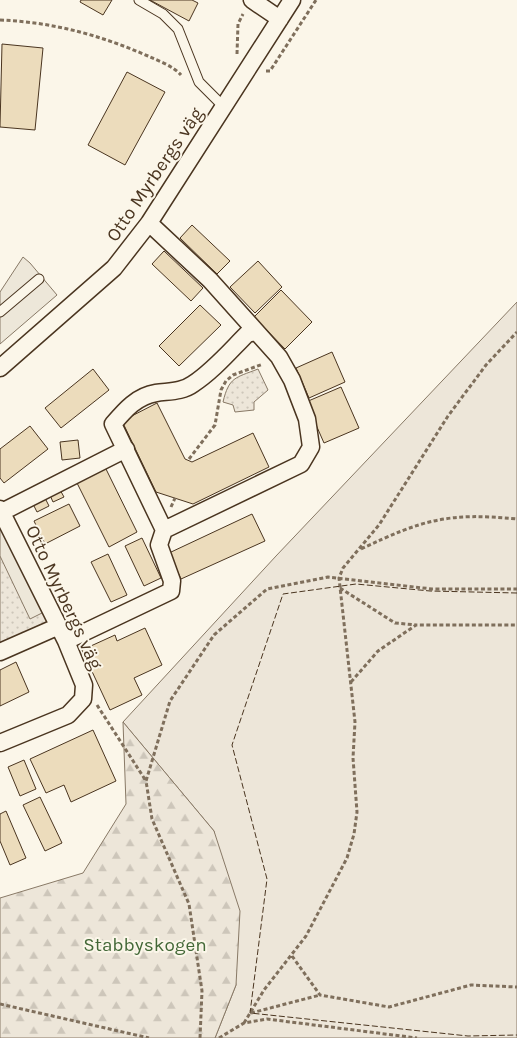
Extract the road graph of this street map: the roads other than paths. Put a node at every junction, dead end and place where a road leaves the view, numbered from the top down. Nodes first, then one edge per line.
1 (139, 0) edge
2 (253, 0) edge
3 (292, 0) edge
4 (280, 19) junction
5 (223, 106) junction
6 (149, 223) junction
7 (39, 279) dead end
8 (0, 312) edge
9 (256, 332) junction
10 (0, 368) edge
11 (126, 449) junction
12 (1, 511) edge
13 (164, 530) junction
14 (58, 626) junction
15 (66, 641) junction
16 (0, 652) edge
17 (0, 743) edge

1 - 5 lane
2 - 4 street
3 - 4 street, Otto Myrbergs väg
4 - 5 street, Otto Myrbergs väg
5 - 6 street, Otto Myrbergs väg
6 - 9 street
6 - 10 street, Otto Myrbergs väg
7 - 8 lane
9 - 11 street
9 - 13 street
11 - 12 street
11 - 13 street
12 - 14 street, Otto Myrbergs väg
13 - 15 street
14 - 15 street, Otto Myrbergs väg
14 - 16 street
15 - 17 street, Otto Myrbergs väg

